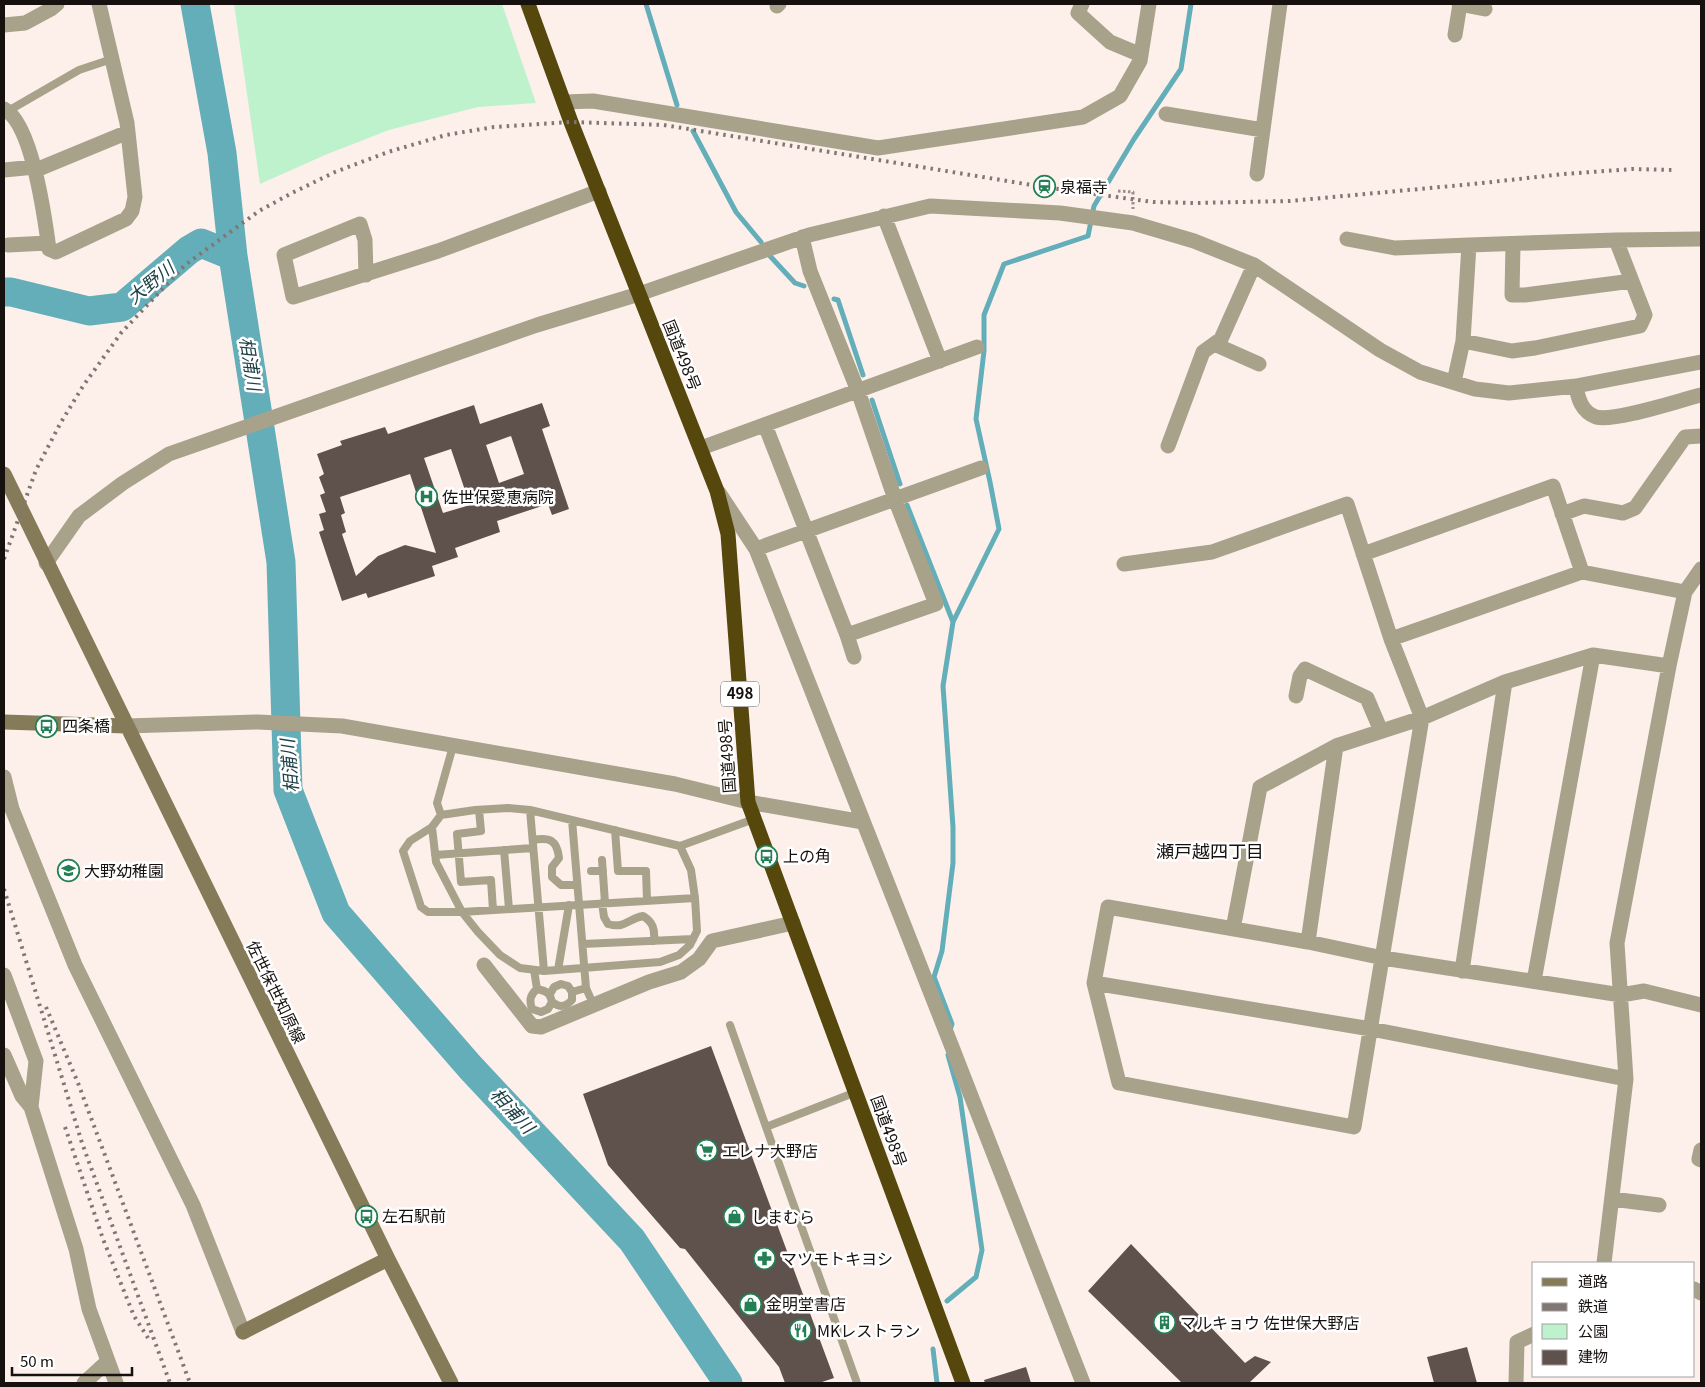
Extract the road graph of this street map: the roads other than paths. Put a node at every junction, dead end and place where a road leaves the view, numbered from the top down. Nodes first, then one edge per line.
1 (57, 4) edge
2 (99, 4) edge
3 (528, 4) edge
4 (1082, 4) edge
5 (1149, 4) edge
6 (1280, 4) edge
7 (1460, 4) edge
8 (1485, 9) dead end
9 (4, 25) edge
10 (1456, 35) dead end
11 (1141, 55) junction
12 (112, 59) junction
13 (564, 102) junction
14 (6, 110) edge
15 (1166, 114) dead end
16 (1263, 130) junction
17 (128, 132) junction
18 (35, 169) junction
19 (4, 170) edge
20 (1257, 174) dead end
21 (599, 191) junction
22 (884, 216) junction
23 (802, 237) junction
24 (1348, 239) dead end
25 (1701, 239) edge
26 (1616, 240) junction
27 (48, 243) junction
28 (1513, 244) junction
29 (8, 246) dead end
30 (1469, 246) junction
31 (1254, 265) junction
32 (366, 275) junction
33 (1632, 281) junction
34 (639, 294) junction
35 (1462, 341) junction
36 (1214, 344) junction
37 (977, 347) dead end
38 (940, 361) junction
39 (1701, 362) edge
40 (1259, 364) dead end
41 (1454, 382) junction
42 (1576, 386) junction
43 (858, 391) junction
44 (1701, 394) edge
45 (765, 425) junction
46 (1701, 436) edge
47 (1168, 446) dead end
48 (701, 448) junction
49 (980, 468) dead end
50 (5, 476) edge
51 (717, 491) junction
52 (896, 499) junction
53 (1562, 514) junction
54 (806, 531) junction
55 (756, 550) junction
56 (1363, 554) junction
57 (46, 563) junction
58 (1124, 564) dead end
59 (1701, 569) edge
60 (1582, 572) junction
61 (1684, 592) junction
62 (847, 635) junction
63 (1391, 639) junction
64 (1593, 655) junction
65 (854, 657) dead end
66 (1669, 666) junction
67 (1505, 682) junction
68 (1296, 696) dead end
69 (1422, 718) junction
70 (4, 722) edge
71 (126, 726) junction
72 (1382, 731) junction
73 (453, 746) junction
74 (1336, 746) junction
75 (4, 777) edge
76 (748, 802) junction
77 (479, 810) junction
78 (530, 810) junction
79 (441, 815) junction
80 (754, 819) junction
81 (572, 820) junction
82 (863, 822) junction
83 (432, 827) junction
84 (614, 830) junction
85 (533, 844) junction
86 (680, 846) junction
87 (504, 850) junction
88 (459, 854) junction
89 (435, 855) junction
90 (602, 860) dead end
91 (591, 871) dead end
92 (603, 871) junction
93 (516, 879) dead end
94 (507, 880) junction
95 (578, 885) junction
96 (695, 898) junction
97 (647, 900) junction
98 (604, 903) junction
99 (569, 905) junction
100 (579, 905) junction
101 (538, 907) junction
102 (509, 909) junction
103 (493, 910) junction
104 (462, 912) junction
105 (792, 923) junction
106 (1233, 929) junction
107 (693, 939) junction
108 (654, 941) junction
109 (1308, 942) junction
110 (583, 944) junction
111 (1383, 958) junction
112 (484, 965) dead end
113 (585, 968) junction
114 (534, 970) junction
115 (558, 970) junction
116 (544, 971) junction
117 (1462, 971) junction
118 (4, 975) edge
119 (1534, 981) junction
120 (1094, 983) junction
121 (586, 988) junction
122 (538, 989) junction
123 (572, 992) junction
124 (1621, 995) junction
125 (590, 997) dead end
126 (551, 998) junction
127 (1701, 1005) edge
128 (730, 1025) dead end
129 (1371, 1029) junction
130 (4, 1055) edge
131 (1626, 1079) junction
132 (856, 1092) junction
133 (32, 1107) junction
134 (766, 1127) junction
135 (1701, 1150) edge
136 (1701, 1160) edge
137 (1612, 1199) junction
138 (1660, 1205) dead end
139 (388, 1260) junction
140 (1604, 1262) edge
141 (243, 1332) joint
142 (1532, 1335) edge
143 (108, 1361) junction
144 (84, 1383) edge
145 (116, 1383) edge
146 (451, 1383) edge
147 (857, 1383) edge
148 (963, 1383) edge
149 (1083, 1383) edge
150 (1516, 1383) edge

1 - 9 street
2 - 12 street
3 - 13 highway, 国道498号 / 498
4 - 11 street
5 - 11 street
6 - 16 street
7 - 8 street
7 - 10 street
11 - 13 street
12 - 14 lane
12 - 17 street
13 - 21 highway, 国道498号 / 498
14 - 18 street
15 - 16 street
16 - 20 street
17 - 18 street
17 - 27 street
18 - 19 street
18 - 27 street
21 - 32 street
21 - 34 highway, 国道498号 / 498
22 - 23 street
22 - 31 street
22 - 38 street
23 - 34 street
23 - 43 street
24 - 30 street
25 - 26 street
26 - 28 street
26 - 33 street
27 - 29 street
28 - 30 street
28 - 33 street
30 - 35 street
31 - 36 street
31 - 41 street
32 - 32 street
33 - 35 street
34 - 48 highway, 国道498号 / 498
34 - 57 street
35 - 41 street
36 - 40 street
36 - 47 street
37 - 38 street
38 - 43 street
39 - 42 street
41 - 42 street
42 - 44 street
43 - 45 street
43 - 52 street
45 - 48 street
45 - 54 street
46 - 53 street
48 - 51 highway, 国道498号 / 498
49 - 52 street
50 - 57 main road, 佐世保世知原線
51 - 55 street
51 - 76 highway, 国道498号 / 498
52 - 54 street
52 - 62 street
53 - 56 street
53 - 60 street
54 - 55 street
54 - 62 street
55 - 82 street
56 - 58 street
56 - 63 street
57 - 71 main road, 佐世保世知原線
59 - 61 street
60 - 61 street
60 - 63 street
61 - 66 street
62 - 65 street
63 - 69 street
64 - 66 street
64 - 67 street
64 - 119 street
66 - 124 street
67 - 69 street
67 - 117 street
68 - 72 street
69 - 72 street
69 - 111 street
70 - 71 main road
71 - 73 street
71 - 139 main road, 佐世保世知原線
72 - 74 street
73 - 76 street
73 - 79 lane
74 - 106 street
74 - 109 street
75 - 141 street
76 - 80 highway, 国道498号 / 498
76 - 82 street
77 - 78 lane
77 - 79 lane
77 - 88 lane
78 - 81 lane
78 - 85 lane
79 - 83 lane
80 - 86 lane
80 - 105 highway, 国道498号 / 498
81 - 84 lane
81 - 95 lane
82 - 149 street
83 - 89 lane
83 - 104 lane
84 - 86 lane
84 - 97 lane
85 - 87 lane
85 - 95 lane
85 - 101 lane
86 - 96 lane
87 - 88 lane
87 - 94 lane
88 - 89 lane
88 - 103 lane
89 - 104 lane
90 - 92 lane
91 - 92 lane
92 - 98 lane
93 - 94 lane
94 - 102 lane
95 - 100 lane
96 - 97 lane
96 - 107 lane
97 - 98 lane
98 - 100 lane
98 - 108 lane
99 - 100 lane
99 - 101 lane
99 - 115 lane
100 - 110 lane
101 - 102 lane
101 - 116 lane
102 - 103 lane
103 - 104 lane
104 - 114 lane
105 - 112 street
105 - 132 highway, 国道498号 / 498
106 - 109 street
106 - 120 street
107 - 108 lane
107 - 113 lane
108 - 110 lane
109 - 111 street
110 - 113 lane
111 - 117 street
111 - 129 street
113 - 115 lane
113 - 121 lane
114 - 116 lane
114 - 122 lane
115 - 116 lane
117 - 119 street
118 - 133 street
119 - 124 street
120 - 129 street
120 - 129 street
121 - 123 lane
121 - 125 lane
122 - 126 lane
122 - 126 lane
123 - 126 lane
123 - 126 lane
124 - 127 street
124 - 131 street
128 - 134 lane
129 - 131 street
130 - 133 street
131 - 137 street
132 - 134 lane
132 - 148 highway, 国道498号 / 498
133 - 143 street
134 - 147 lane
135 - 136 street
137 - 138 street
137 - 140 street
139 - 141 main road
139 - 146 main road, 佐世保世知原線
142 - 150 street
143 - 144 street
143 - 145 street

